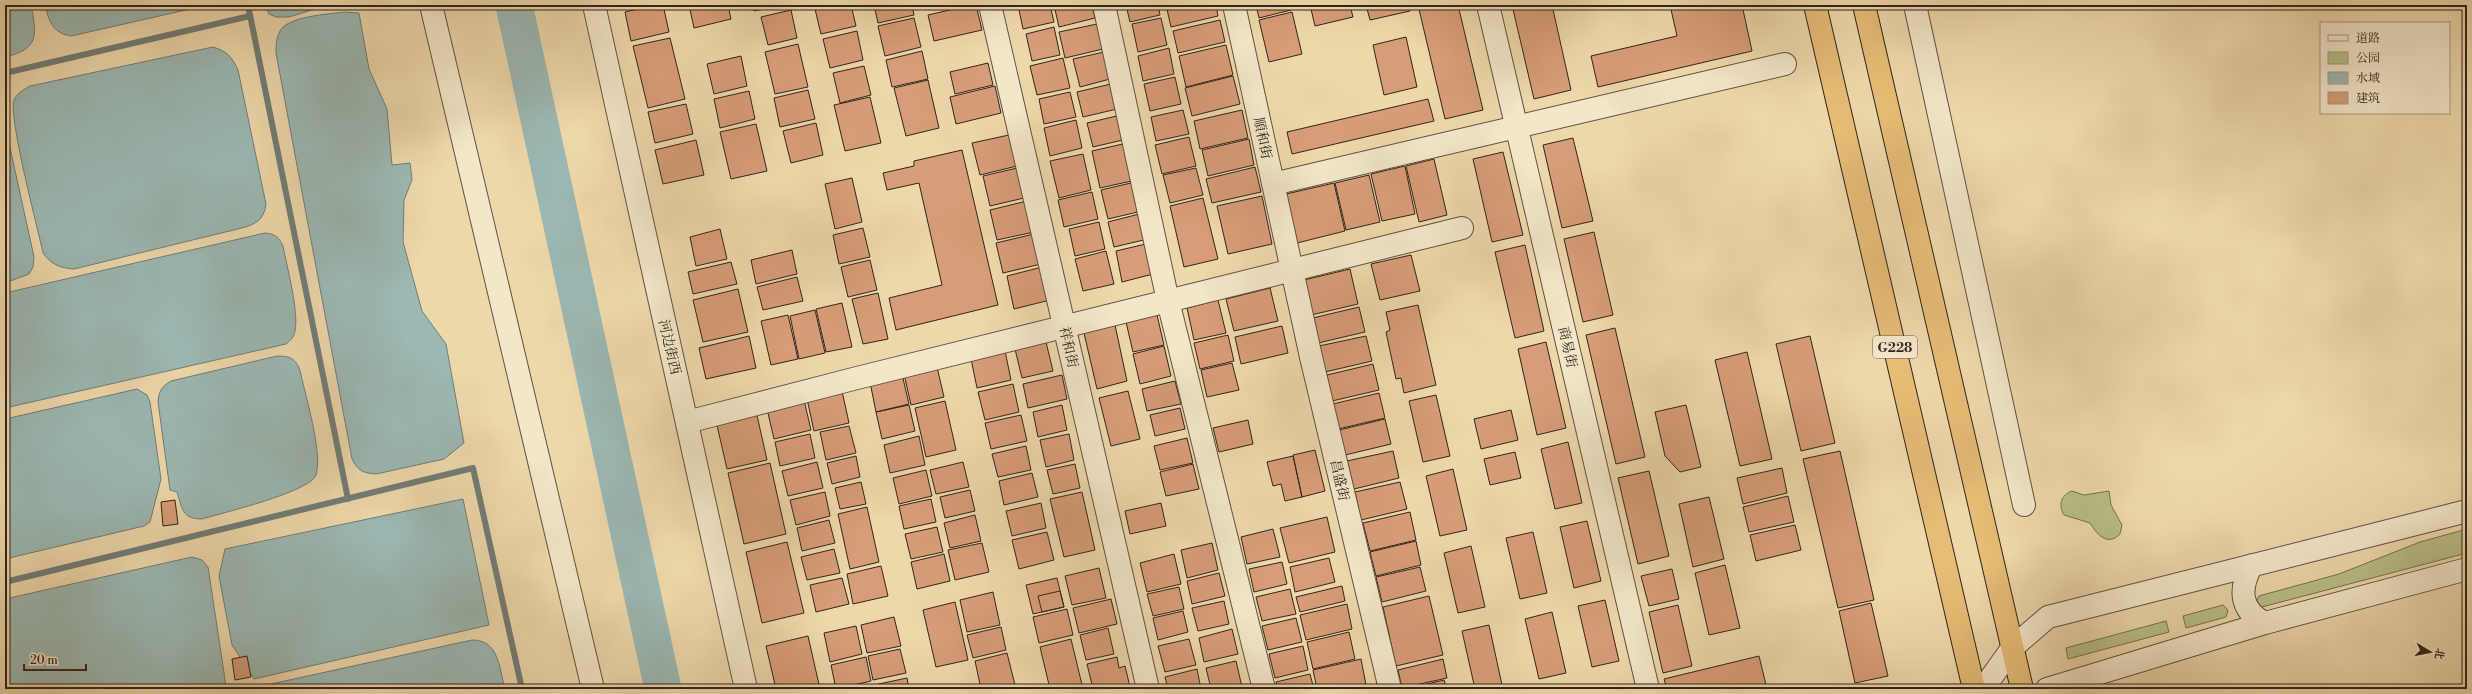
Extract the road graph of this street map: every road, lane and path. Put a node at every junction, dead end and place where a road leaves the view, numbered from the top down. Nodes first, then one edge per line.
1 (431, 5) edge
2 (594, 5) edge
3 (990, 5) edge
4 (1104, 5) edge
5 (1234, 5) edge
6 (1488, 5) edge
7 (1815, 5) edge
8 (1864, 5) edge
9 (1915, 5) edge
10 (1785, 64) dead end
11 (1516, 126) junction
12 (1273, 184) junction
13 (1462, 228) dead end
14 (1292, 270) junction
15 (1168, 301) junction
16 (1064, 326) junction
17 (687, 422) junction
18 (2024, 505) dead end
19 (2467, 511) edge
20 (2252, 566) junction
21 (2467, 569) edge
22 (2265, 623) junction
23 (2013, 647) junction
24 (593, 689) edge
25 (746, 689) edge
26 (1148, 689) edge
27 (1264, 689) edge
28 (1390, 689) edge
29 (1648, 689) edge
30 (1974, 689) edge
31 (1984, 689) edge
32 (2022, 689) edge
33 (2047, 689) edge

1 - 24 street
2 - 17 street, 河边街西
3 - 16 street, 祥和街
4 - 15 street
5 - 12 street, 順和街
6 - 11 street, 商易街
7 - 30 highway, G228
8 - 23 highway
9 - 18 street
10 - 11 street
11 - 12 street
11 - 29 street, 商易街
12 - 14 street, 順和街
13 - 14 street
14 - 15 street
14 - 28 street, 昌盛街
15 - 16 street
15 - 27 street
16 - 17 street
16 - 26 street, 祥和街
17 - 25 street, 河边街西
19 - 20 street
20 - 22 street
20 - 23 street
21 - 22 street
22 - 33 street
23 - 31 street
23 - 32 highway

